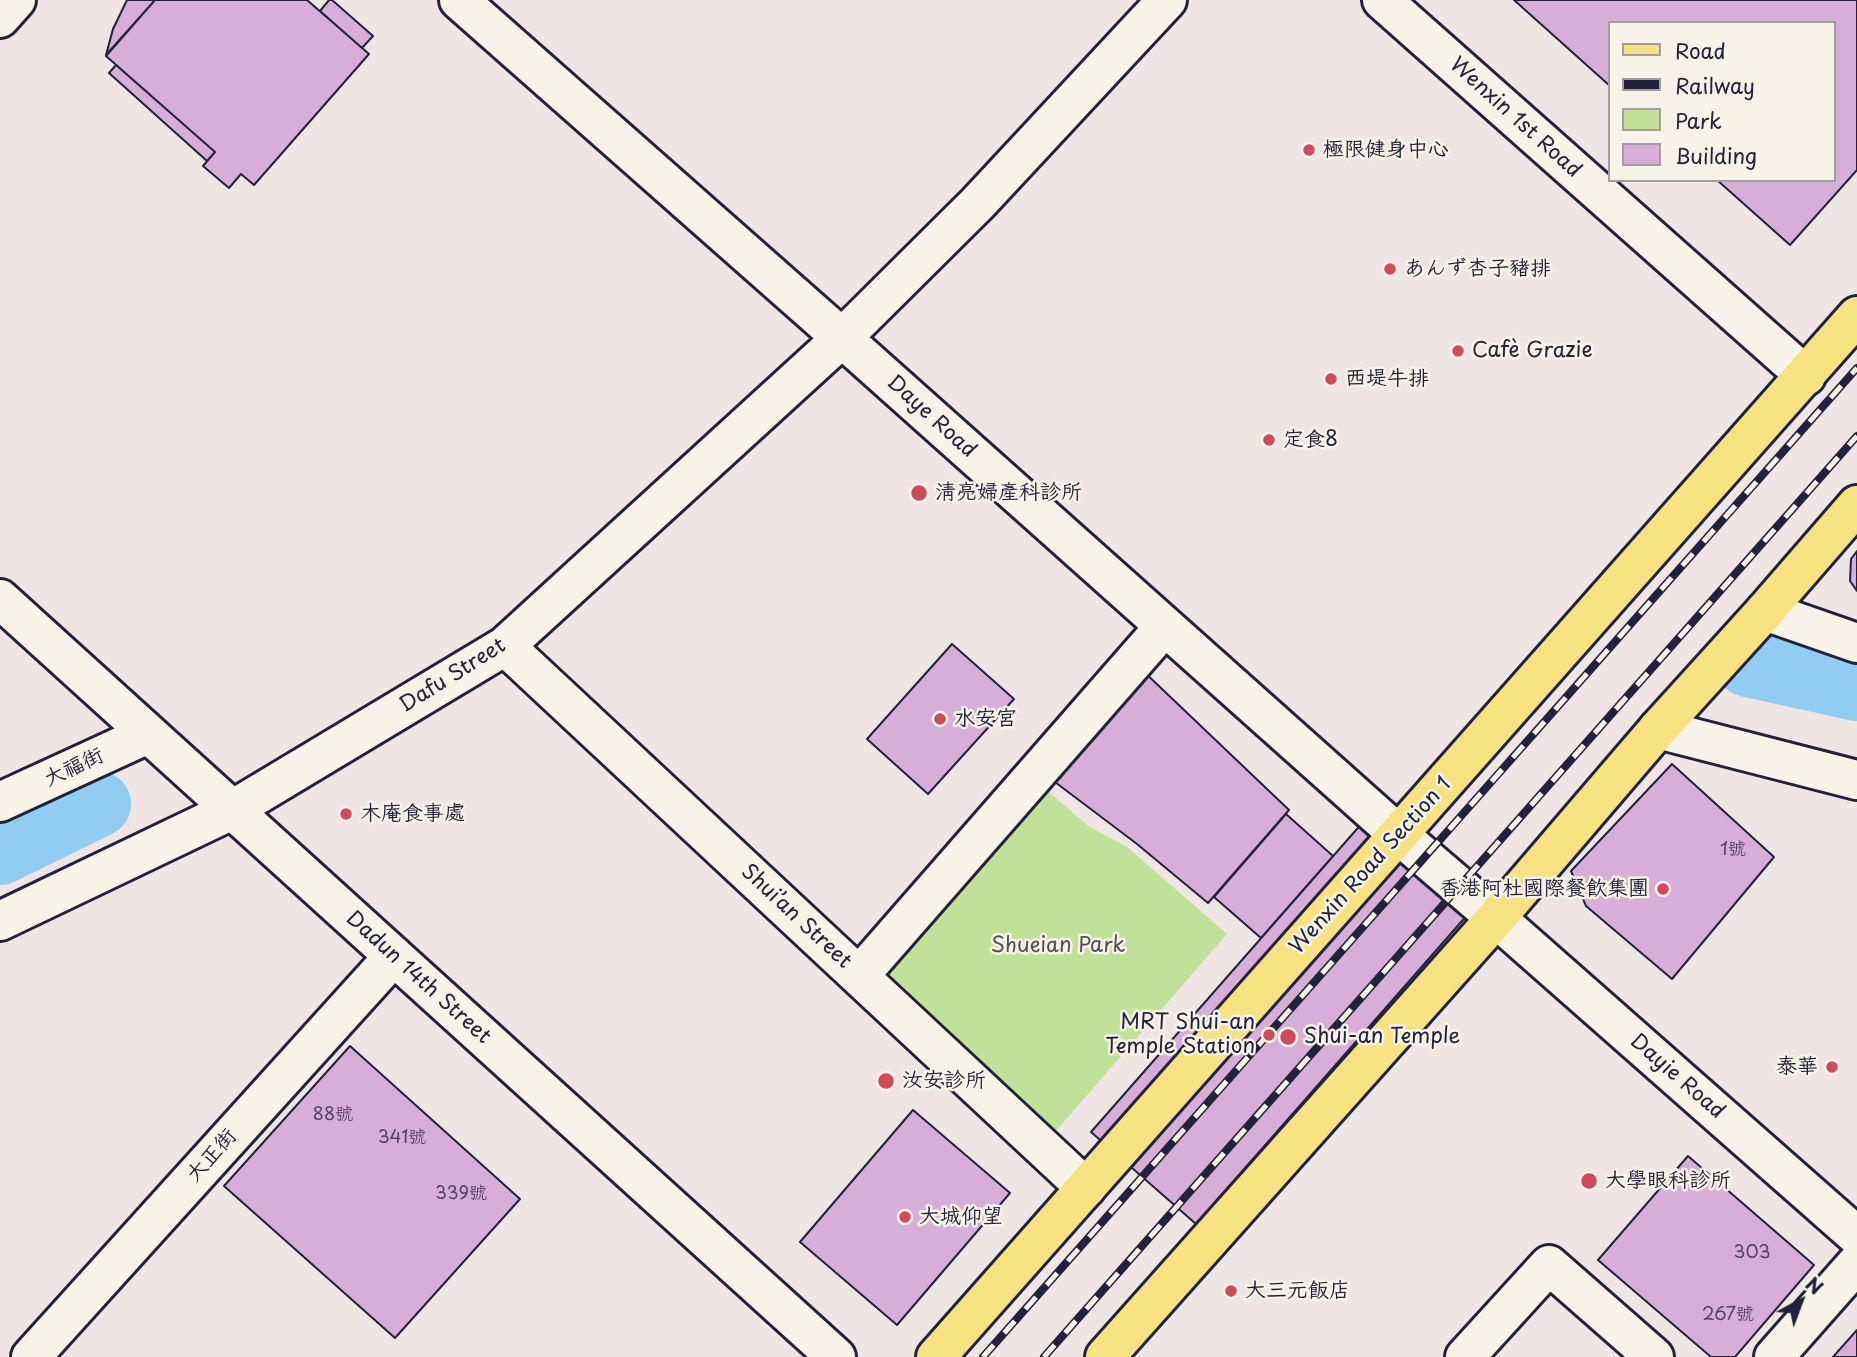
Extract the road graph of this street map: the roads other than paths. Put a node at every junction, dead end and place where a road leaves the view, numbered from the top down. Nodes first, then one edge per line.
1 (16, 0) edge
2 (459, 0) edge
3 (1167, 0) edge
4 (1382, 0) edge
5 (0, 18) edge
6 (1857, 316) edge
7 (842, 338) junction
8 (1806, 376) junction
9 (1857, 505) edge
10 (0, 599) edge
11 (1765, 611) junction
12 (1165, 626) junction
13 (1857, 643) edge
14 (505, 646) junction
15 (1658, 729) junction
16 (148, 734) junction
17 (1857, 780) edge
18 (0, 802) edge
19 (232, 810) junction
20 (1399, 835) junction
21 (1496, 918) junction
22 (0, 921) edge
23 (394, 956) junction
24 (859, 976) junction
25 (1086, 1188) junction
26 (1857, 1236) edge
27 (1857, 1263) edge
28 (31, 1357) edge
29 (836, 1357) edge
30 (936, 1357) edge
31 (1105, 1357) edge
32 (1465, 1357) edge
33 (1654, 1357) edge
34 (1774, 1357) edge

1 - 5 street
2 - 7 street, Daye Road
3 - 7 street, Dafu Street
4 - 8 street, Wenxin 1st Road
6 - 8 main road, Wenxin Road Section 1
7 - 12 street, Daye Road
7 - 14 street, Dafu Street
8 - 20 main road, Wenxin Road Section 1
9 - 11 main road
10 - 16 street, Dadun 14th Street
11 - 13 street
11 - 15 main road
12 - 20 street, Daye Road
12 - 24 street
14 - 19 street, Dafu Street
14 - 24 street, Shui’an Street
15 - 17 street
15 - 21 main road
16 - 18 street, 大福街
16 - 19 street, Dadun 14th Street
19 - 22 street, Dafu Street
19 - 23 street, Dadun 14th Street
20 - 21 street, Daye Road
20 - 25 main road, Wenxin Road Section 1
21 - 26 street, Dayie Road
21 - 31 main road
23 - 28 street, 大正街
23 - 29 street, Dadun 14th Street
24 - 25 street, Shui’an Street
25 - 30 main road, Wenxin Road Section 1
27 - 34 street
32 - 33 street

